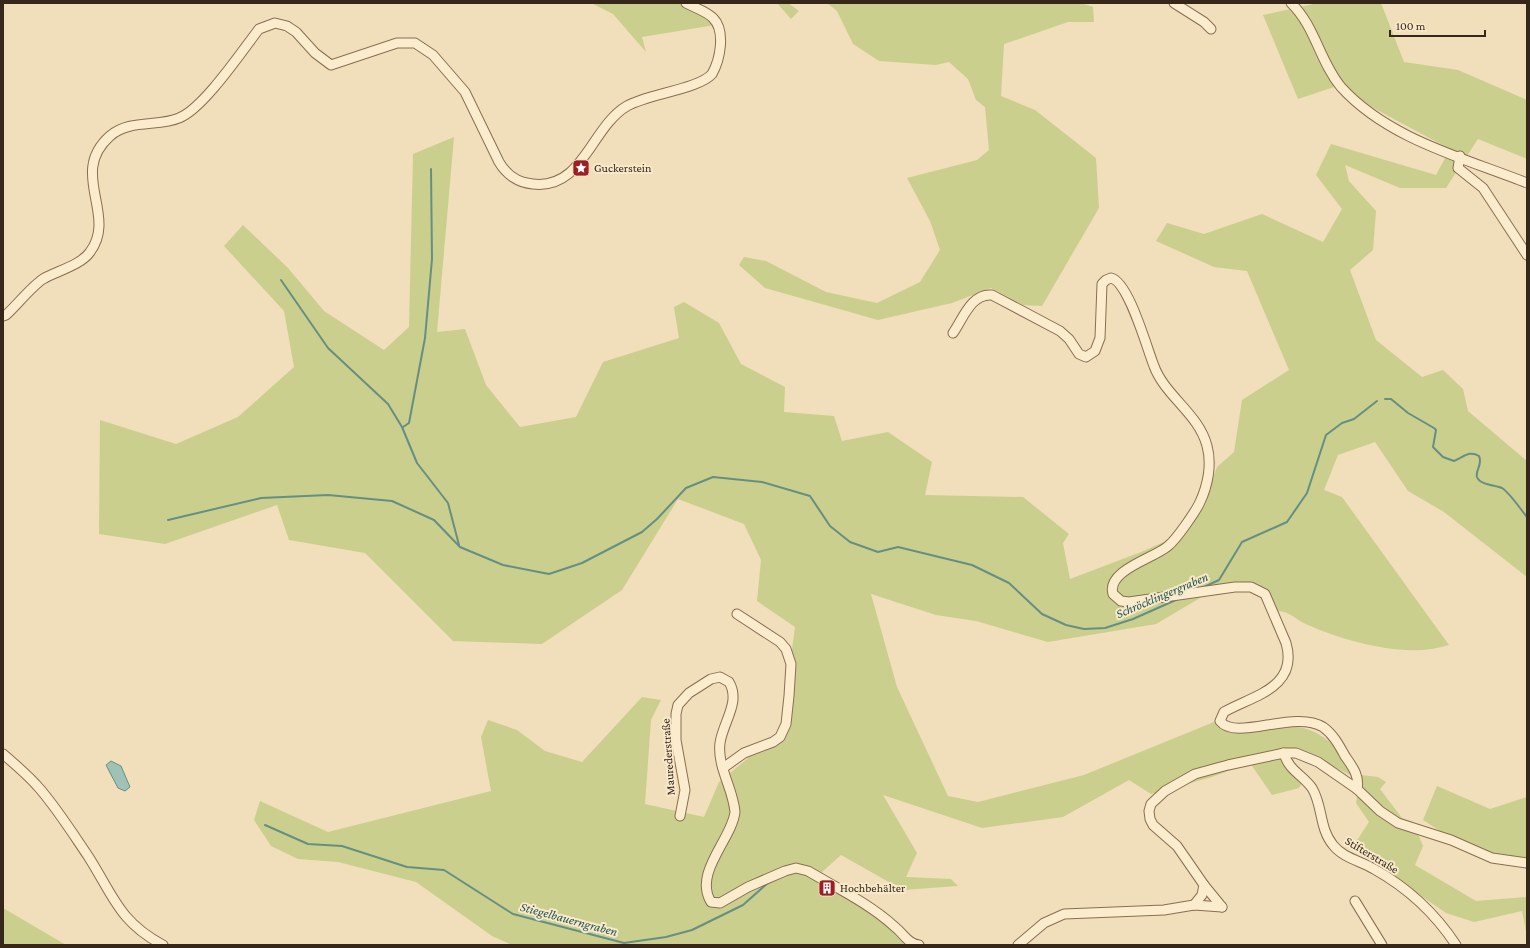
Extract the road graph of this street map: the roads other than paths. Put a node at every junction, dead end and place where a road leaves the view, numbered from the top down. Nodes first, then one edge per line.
1 (686, 3) edge
2 (1174, 3) edge
3 (1291, 3) edge
4 (1211, 29) dead end
5 (1460, 156) junction
6 (1527, 183) edge
7 (1527, 255) edge
8 (3, 316) edge
9 (953, 333) dead end
10 (737, 614) dead end
11 (1284, 753) junction
12 (3, 754) edge
13 (723, 768) junction
14 (1356, 789) junction
15 (680, 816) dead end
16 (1527, 863) edge
17 (1204, 885) junction
18 (1355, 901) dead end
19 (1194, 905) junction
20 (163, 945) edge
21 (915, 945) edge
22 (1018, 945) edge
23 (1382, 945) edge
24 (1456, 945) edge

1 - 8 street
2 - 4 street
3 - 5 street
5 - 6 street
5 - 7 street
9 - 14 street
10 - 13 street
11 - 14 street
11 - 17 street
11 - 24 street, Stifterstraße
12 - 20 street
13 - 15 street, Maurederstraße
13 - 21 street, Maurederstraße
14 - 16 street
17 - 19 street
17 - 19 street
18 - 23 street
19 - 22 street

